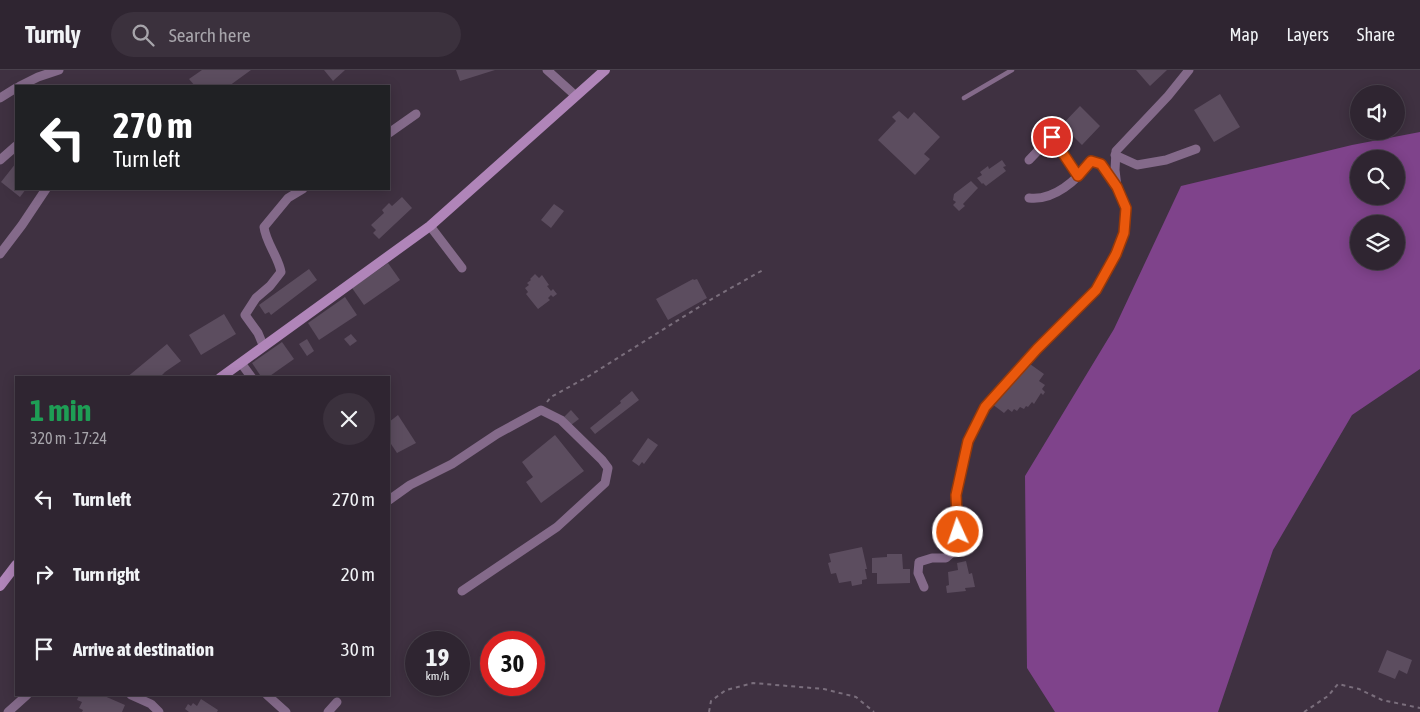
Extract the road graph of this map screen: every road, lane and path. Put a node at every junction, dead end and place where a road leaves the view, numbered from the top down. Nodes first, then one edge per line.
1 (60, 70) edge
2 (547, 70) edge
3 (605, 70) edge
4 (1012, 70) edge
5 (1189, 70) edge
6 (22, 85) edge
7 (15, 89) edge
8 (576, 96) junction
9 (0, 98) edge
10 (964, 98) dead end
11 (416, 114) dead end
12 (390, 132) edge
13 (15, 147) edge
14 (1196, 149) dead end
15 (1115, 155) junction
16 (0, 160) edge
17 (1029, 160) dead end
18 (1078, 176) junction
19 (1117, 187) junction
20 (45, 190) edge
21 (301, 190) edge
22 (1029, 198) dead end
23 (430, 226) junction
24 (0, 254) edge
25 (462, 268) dead end
26 (763, 270) dead end
27 (263, 345) junction
28 (240, 363) junction
29 (223, 376) edge
30 (250, 376) edge
31 (541, 410) junction
32 (390, 499) edge
33 (15, 566) edge
34 (0, 586) edge
35 (924, 587) dead end
36 (462, 592) dead end
37 (26, 696) edge
38 (133, 696) edge
39 (268, 696) edge
40 (337, 702) dead end
41 (1420, 708) edge
42 (8, 712) edge
43 (160, 712) edge
44 (286, 712) edge
45 (328, 712) edge
46 (709, 712) edge
47 (874, 712) edge
48 (1304, 712) edge

1 - 6 street
2 - 8 street
3 - 8 main road
4 - 10 lane
5 - 15 street
7 - 9 street
8 - 23 main road
11 - 12 street
13 - 16 street
14 - 15 street
15 - 19 street
17 - 18 street
18 - 19 street
18 - 22 street
19 - 35 street
20 - 24 street
21 - 27 street
23 - 25 street
23 - 27 main road
26 - 31 path
27 - 28 main road
28 - 29 main road
28 - 30 street
31 - 32 street
31 - 36 street
33 - 34 main road
37 - 42 street
38 - 43 street
39 - 44 street
40 - 45 street
41 - 48 path
46 - 47 path

